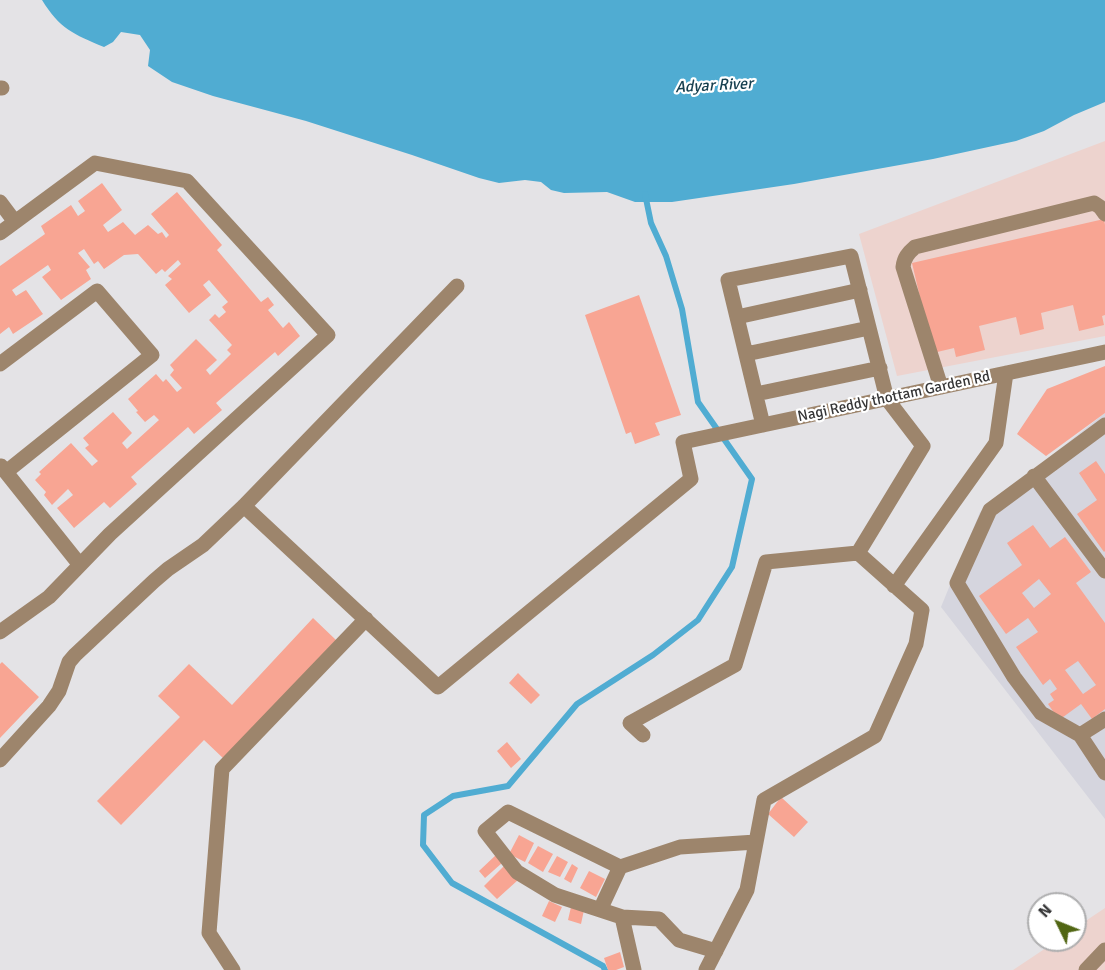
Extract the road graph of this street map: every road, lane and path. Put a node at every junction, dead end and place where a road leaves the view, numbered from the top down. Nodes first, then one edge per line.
1 (0, 202) edge
2 (1105, 214) edge
3 (15, 222) junction
4 (0, 233) edge
5 (457, 286) dead end
6 (860, 290) junction
7 (737, 317) junction
8 (869, 328) junction
9 (1105, 352) edge
10 (746, 354) junction
11 (0, 364) edge
12 (880, 369) junction
13 (1006, 373) junction
14 (941, 387) junction
15 (756, 394) junction
16 (887, 399) junction
17 (763, 425) junction
18 (1105, 425) edge
19 (3, 469) edge
20 (1034, 476) junction
21 (244, 506) junction
22 (858, 554) junction
23 (80, 565) junction
24 (1105, 571) edge
25 (894, 586) junction
26 (366, 619) junction
27 (0, 632) edge
28 (1105, 719) edge
29 (643, 735) dead end
30 (1080, 735) junction
31 (0, 760) edge
32 (1105, 773) edge
33 (756, 842) junction
34 (620, 867) junction
35 (600, 910) junction
36 (622, 917) junction
37 (1105, 950) edge
38 (716, 951) junction
39 (233, 970) edge
40 (634, 970) edge
41 (706, 970) edge
42 (1086, 970) edge

1 - 3 street
2 - 14 street
3 - 4 street
3 - 23 street
5 - 21 street
6 - 7 street
6 - 7 street
6 - 8 street
7 - 10 street
8 - 10 street
8 - 12 street
9 - 13 street, Nagi Reddy thottam Garden Rd
10 - 15 street
11 - 19 street
12 - 15 street
12 - 16 street
13 - 14 street, Nagi Reddy thottam Garden Rd
13 - 25 street
14 - 16 street, Nagi Reddy thottam Garden Rd
15 - 17 street
16 - 17 street, Nagi Reddy thottam Garden Rd
16 - 22 street
17 - 26 street, Nagi Reddy thottam Garden Rd
18 - 20 street
19 - 23 street
20 - 24 street
20 - 30 street
21 - 26 street
21 - 31 street
22 - 25 street
22 - 29 street
23 - 27 street
25 - 33 street
26 - 39 street
28 - 30 street
30 - 32 street
33 - 34 street
33 - 38 street
34 - 35 street
34 - 35 street
35 - 36 street
36 - 38 street
36 - 40 street
37 - 42 street
38 - 41 street

